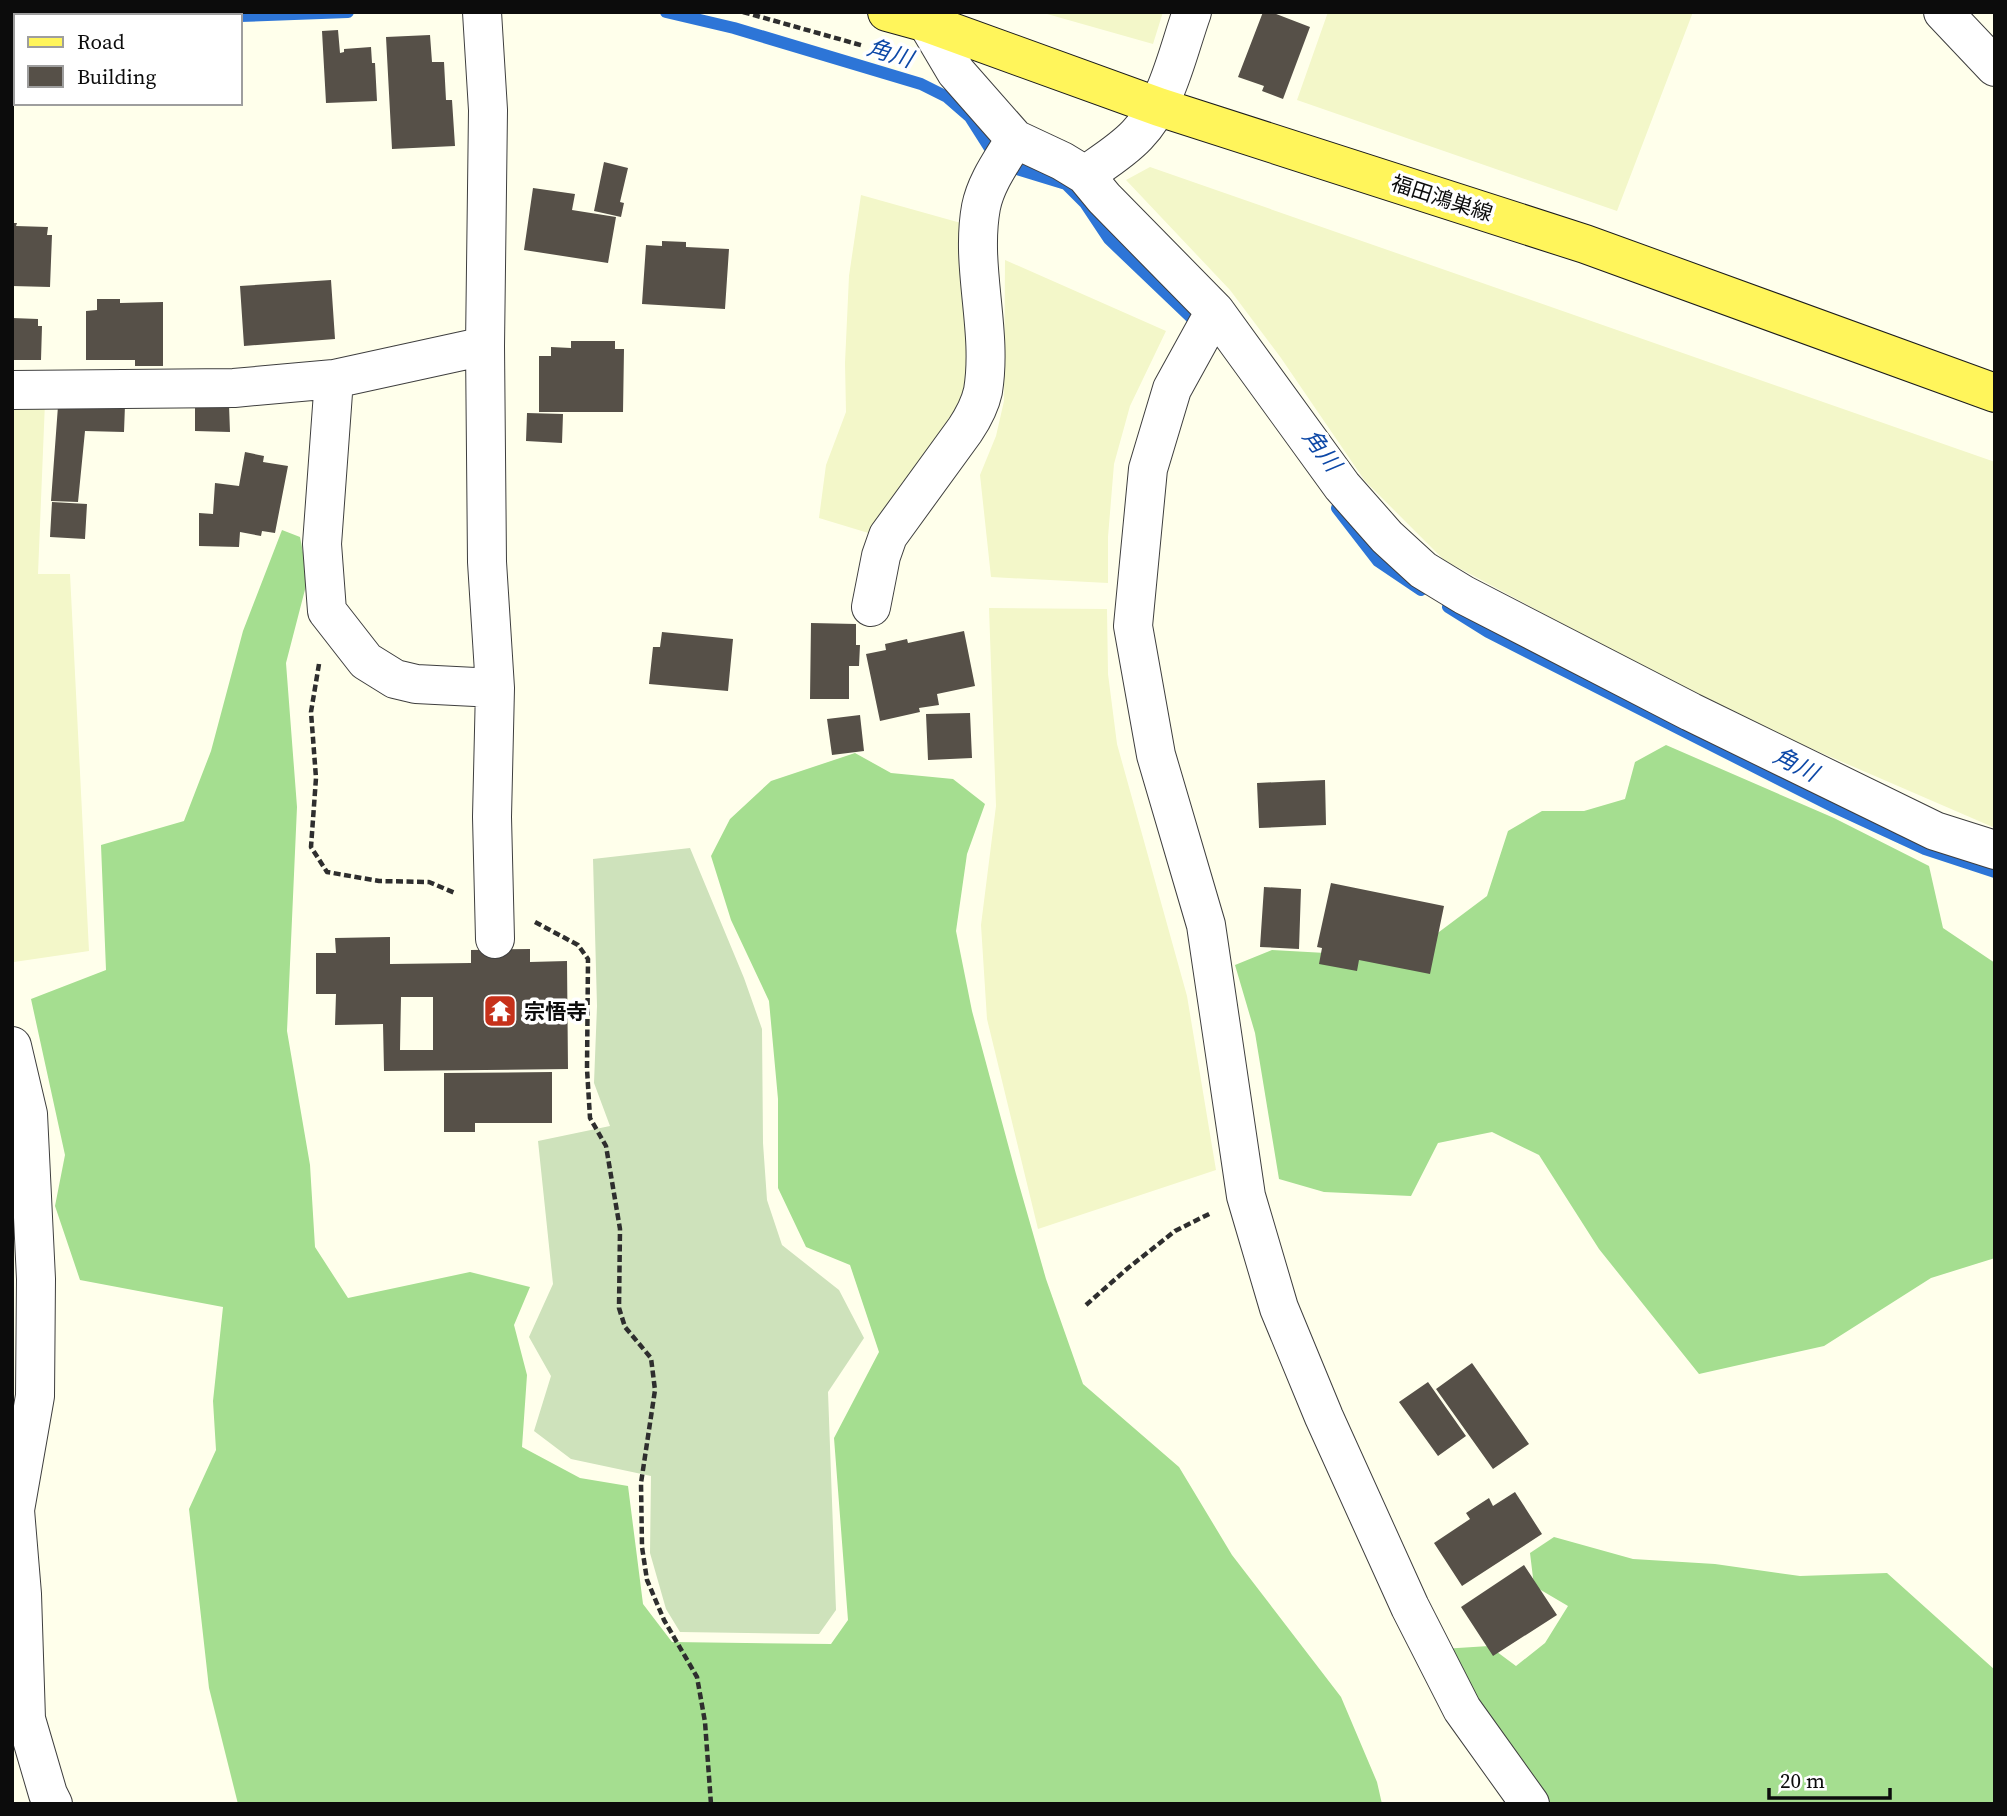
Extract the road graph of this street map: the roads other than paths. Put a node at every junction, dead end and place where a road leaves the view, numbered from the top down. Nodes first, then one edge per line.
1 (482, 12) edge
2 (887, 12) edge
3 (1192, 12) edge
4 (1942, 12) edge
5 (927, 23) junction
6 (1995, 67) edge
7 (1159, 107) junction
8 (1015, 139) junction
9 (1085, 175) junction
10 (1214, 311) junction
11 (485, 346) junction
12 (334, 379) junction
13 (12, 390) edge
14 (1995, 393) edge
15 (871, 607) dead end
16 (495, 688) junction
17 (1995, 850) edge
18 (496, 922) road end
19 (12, 1046) edge
20 (53, 1804) edge
21 (1530, 1804) edge

1 - 11 street
2 - 5 main road, 福田鴻巣線
3 - 7 street
4 - 6 street
5 - 7 main road, 福田鴻巣線
5 - 8 street
7 - 9 street
7 - 14 main road, 福田鴻巣線
8 - 9 street
8 - 15 street
9 - 10 street
10 - 17 street
10 - 21 street
11 - 12 street
11 - 16 street
12 - 13 street
12 - 16 street
16 - 18 street
19 - 20 street

